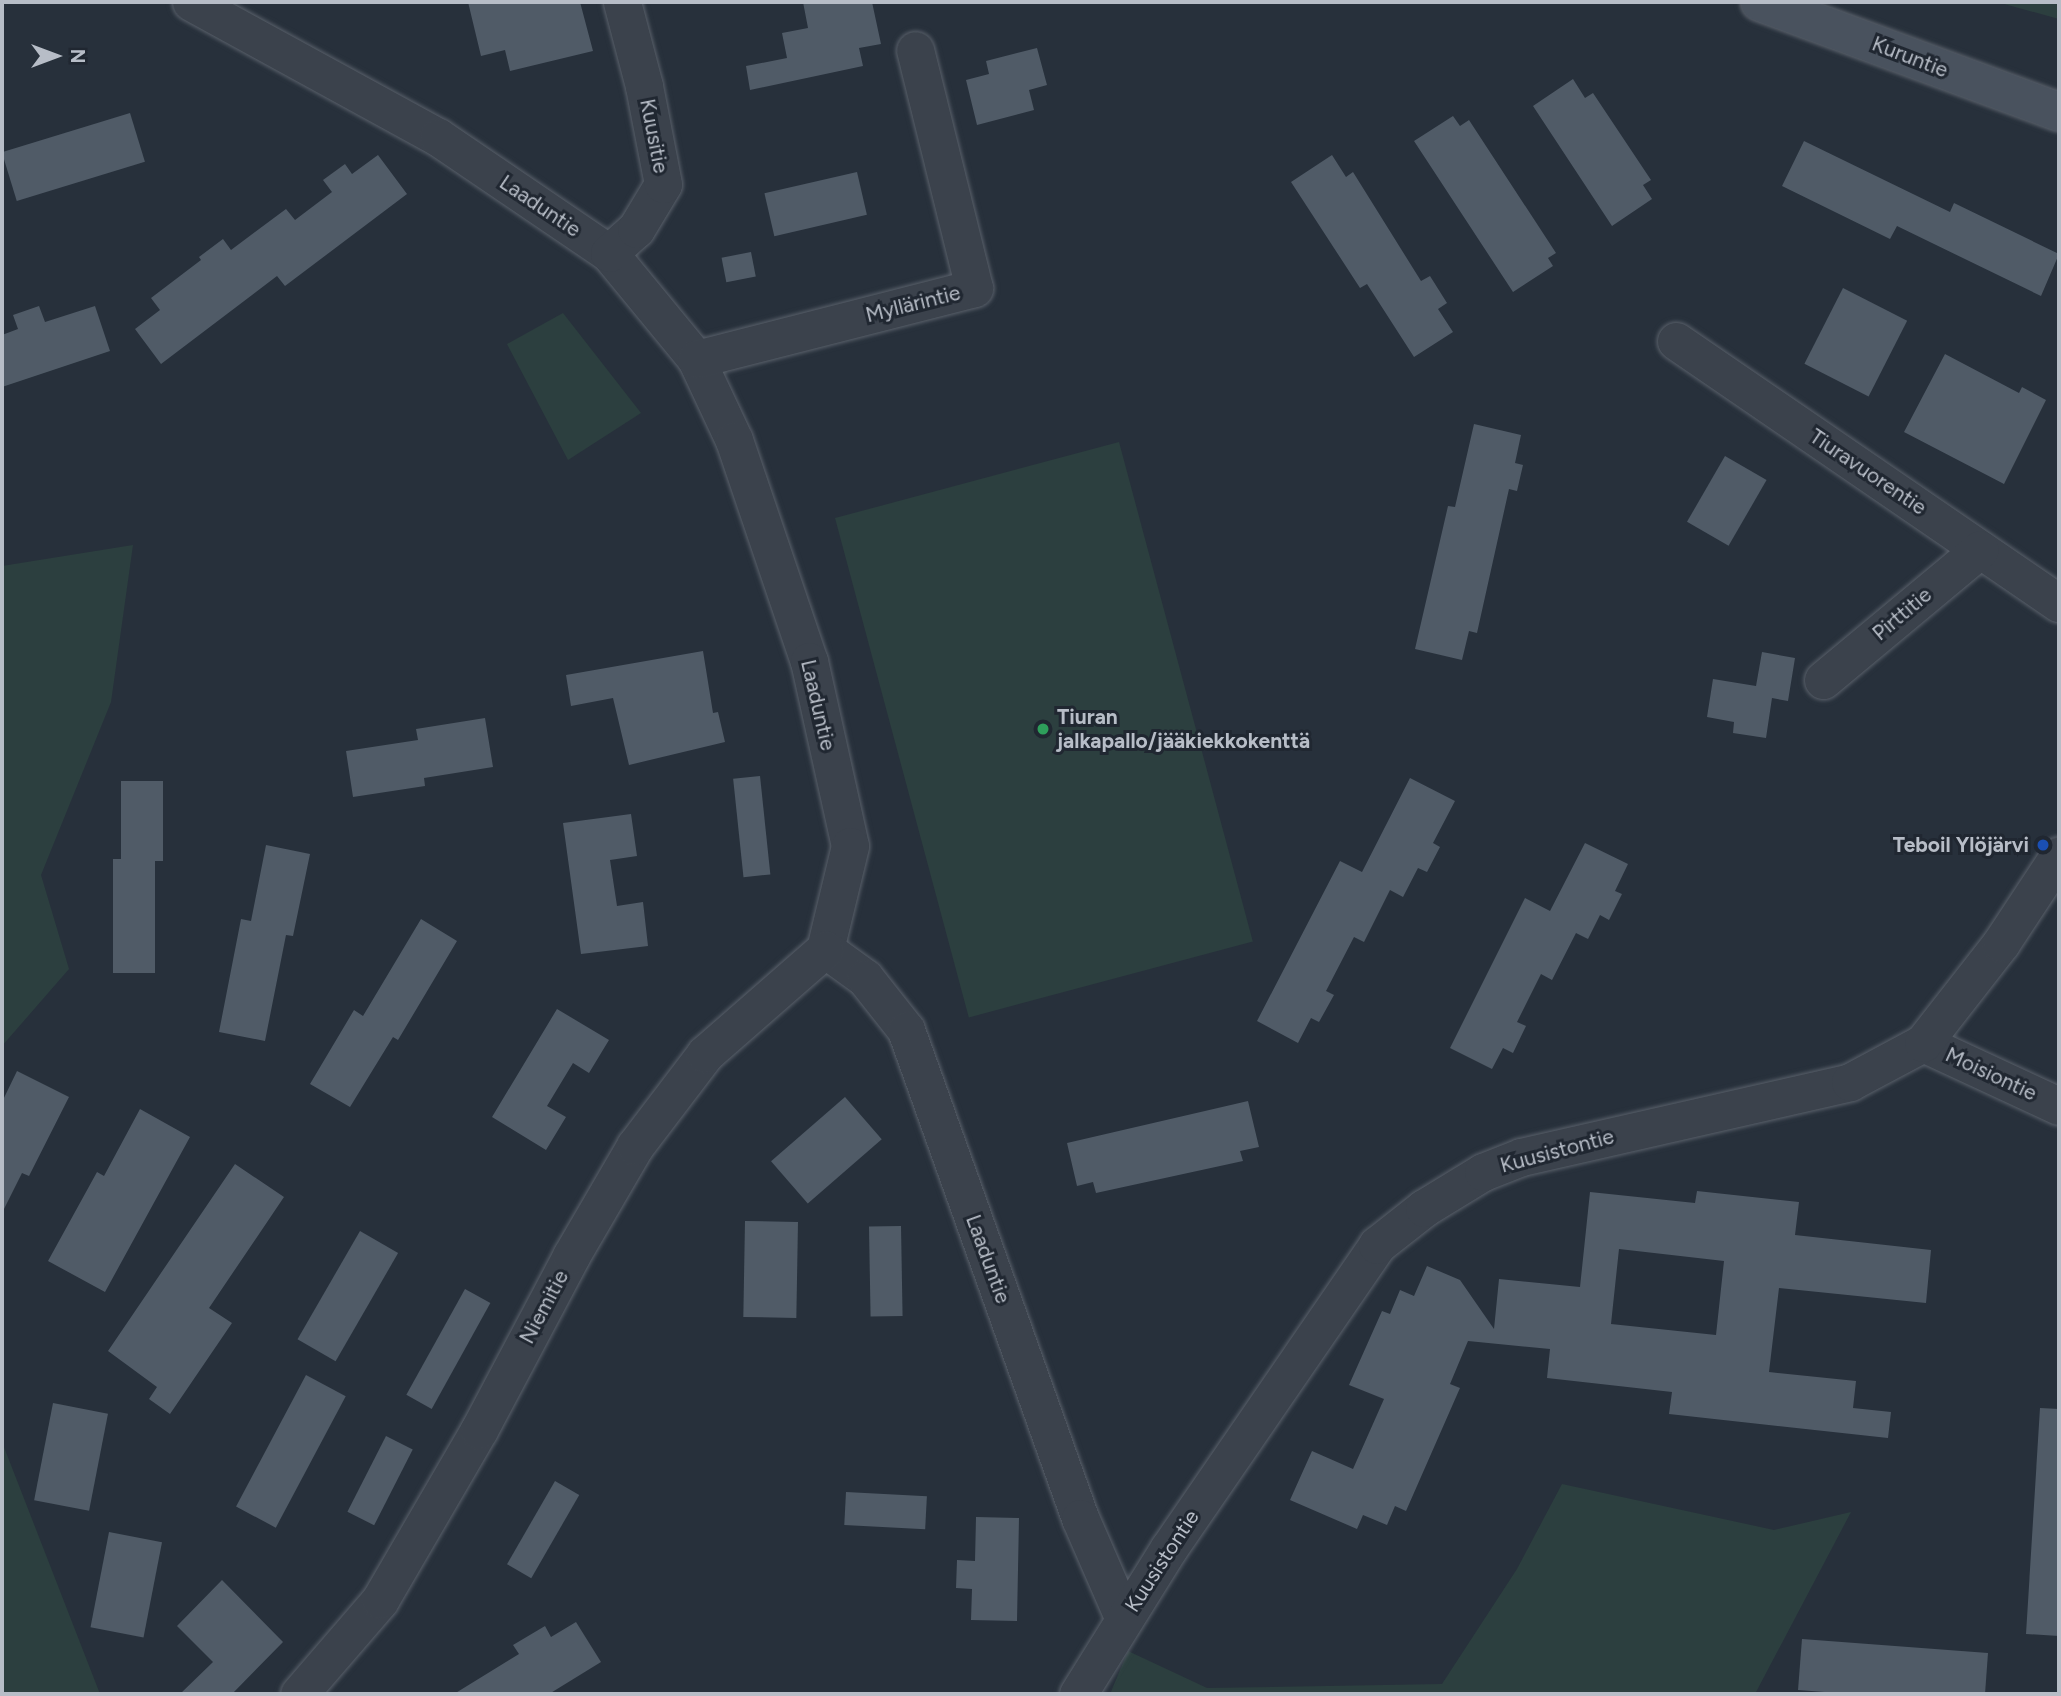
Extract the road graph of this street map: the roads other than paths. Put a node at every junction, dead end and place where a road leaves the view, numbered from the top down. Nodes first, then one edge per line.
1 (191, 2) edge
2 (622, 2) edge
3 (1760, 2) edge
4 (915, 50) dead end
5 (2059, 112) edge
6 (609, 253) junction
7 (1676, 341) dead end
8 (696, 359) junction
9 (1980, 549) junction
10 (2059, 603) edge
11 (1824, 680) dead end
12 (2059, 855) edge
13 (825, 949) junction
14 (1923, 1043) junction
15 (2059, 1106) edge
16 (1124, 1619) junction
17 (299, 1694) edge
18 (1078, 1694) edge

1 - 6 street, Laaduntie
2 - 6 street, Kuusitie
3 - 5 main road, Kuruntie
4 - 8 street, Myllärintie
6 - 8 street, Laaduntie
7 - 9 street, Tiuravuorentie
8 - 13 street, Laaduntie
9 - 10 street, Tiuravuorentie
9 - 11 street, Pirttitie
12 - 14 street, Kuusistontie
13 - 16 street, Laaduntie
13 - 17 street, Niemitie
14 - 15 street, Moisiontie
14 - 16 street, Kuusistontie
16 - 18 street, Kuusistontie

